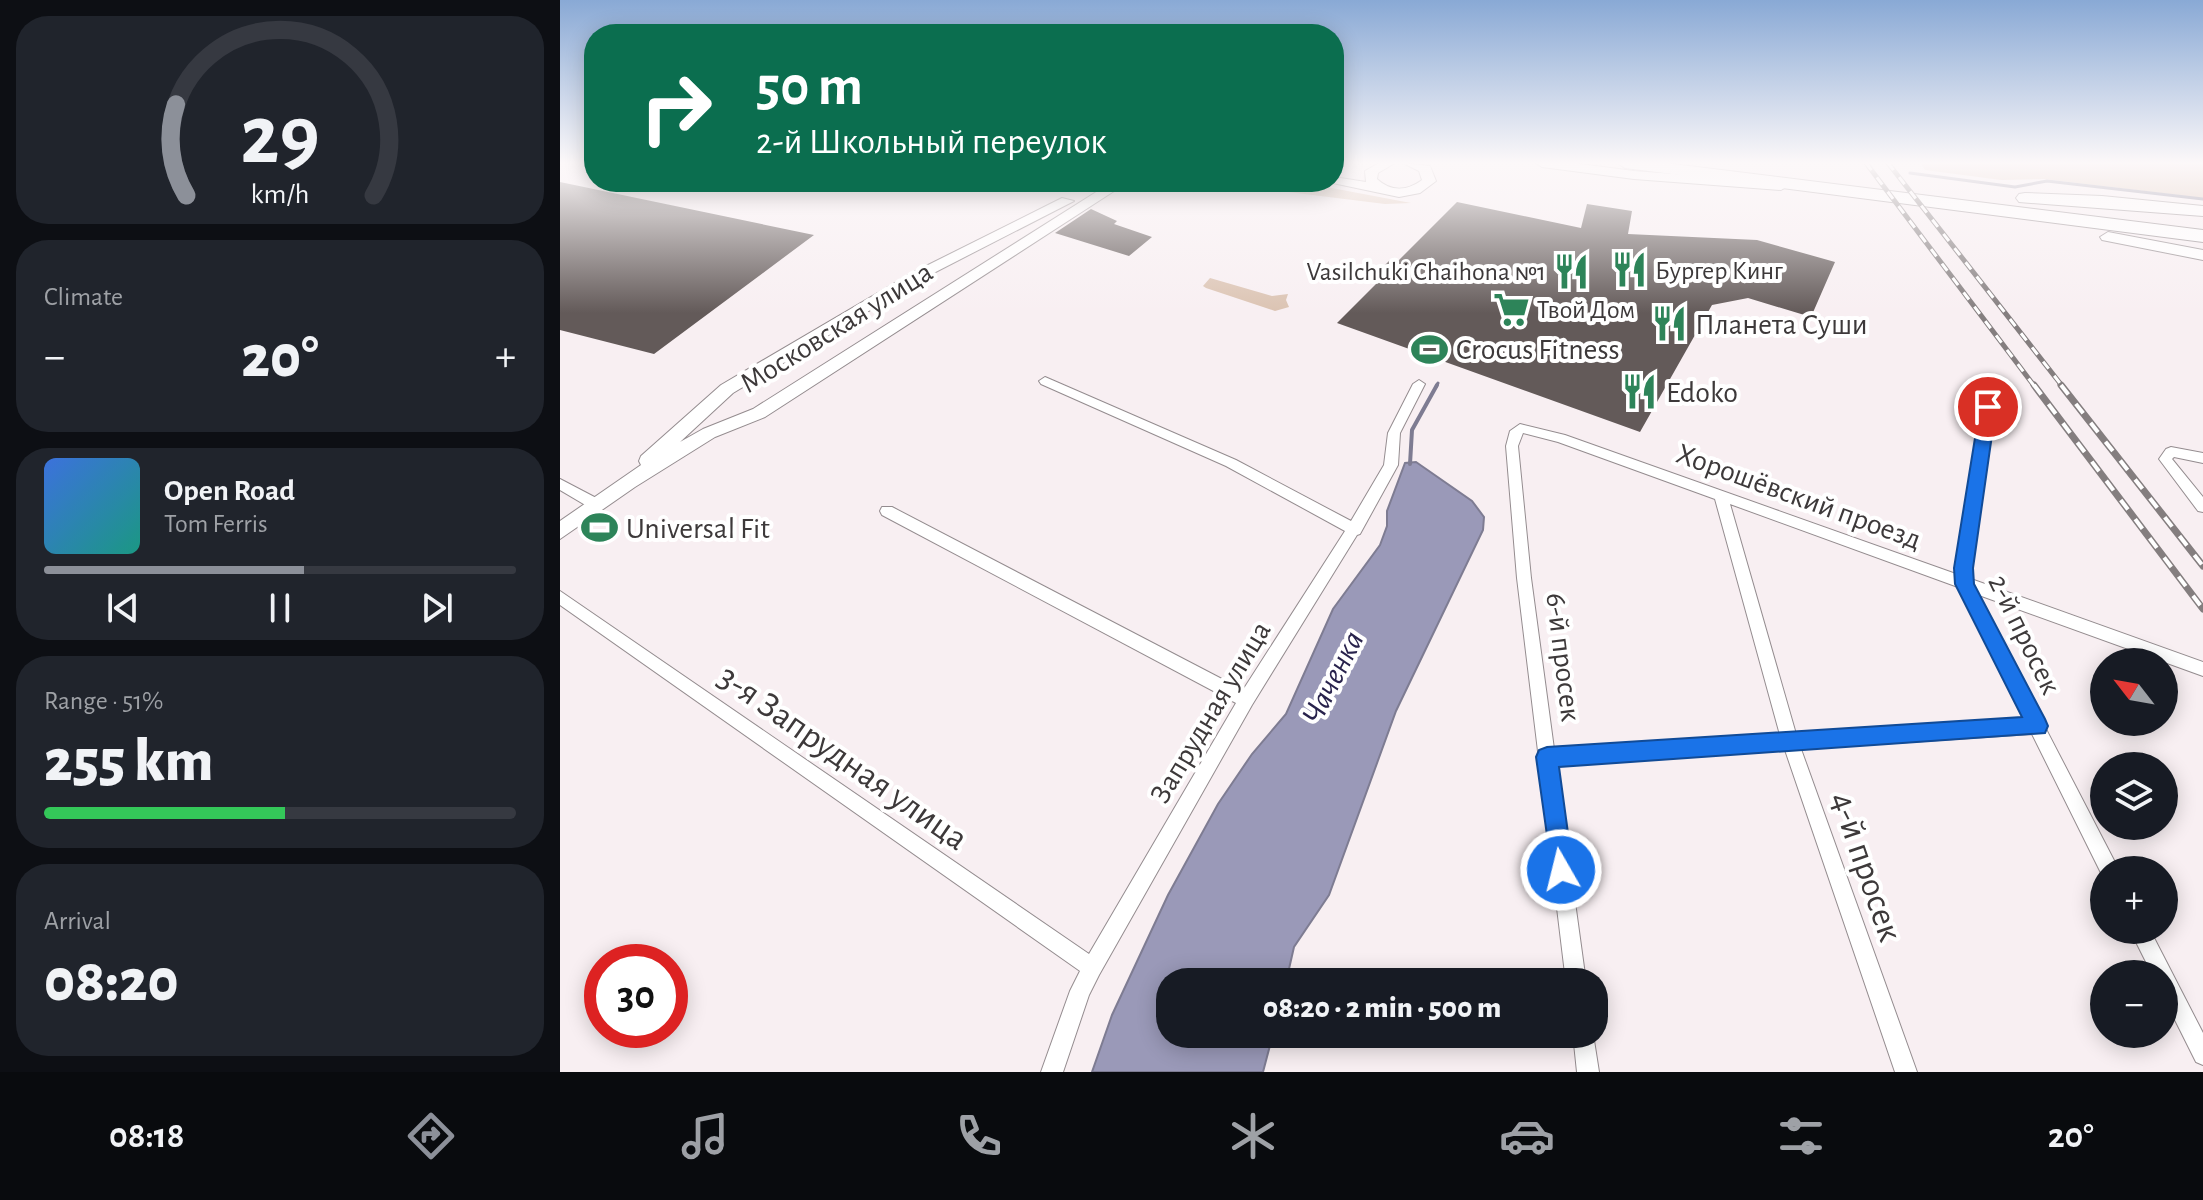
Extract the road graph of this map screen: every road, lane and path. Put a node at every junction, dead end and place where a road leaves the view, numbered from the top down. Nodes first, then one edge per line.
1 (1042, 213) edge
2 (1072, 213) edge
3 (1956, 213) edge
4 (2022, 213) edge
5 (2147, 213) edge
6 (2203, 220) edge
7 (2203, 236) edge
8 (2108, 237) junction
9 (2203, 249) edge
10 (2203, 255) edge
11 (1045, 381) dead end
12 (1419, 384) dead end
13 (718, 396) junction
14 (1988, 407) dead end
15 (739, 420) junction
16 (1514, 434) joint
17 (2203, 458) edge
18 (560, 484) edge
19 (619, 489) junction
20 (1721, 496) junction
21 (597, 505) junction
22 (2203, 507) edge
23 (887, 511) dead end
24 (1355, 530) junction
25 (560, 531) edge
26 (1964, 584) junction
27 (560, 597) edge
28 (2203, 669) edge
29 (1246, 700) junction
30 (2037, 726) junction
31 (1790, 741) junction
32 (1547, 757) junction
33 (2103, 856) edge
34 (1092, 968) junction
35 (1574, 968) edge
36 (2178, 1006) edge
37 (1585, 1048) edge
38 (2203, 1055) edge
39 (1052, 1072) edge
40 (1588, 1072) edge
41 (1906, 1072) edge

1 - 13 street, Московская улица
2 - 15 street, Московская улица
3 - 8 highway
4 - 7 highway
5 - 6 highway
8 - 9 highway
8 - 10 main road
11 - 24 street
12 - 24 street, Запрудная улица
13 - 15 street
13 - 19 street, Московская улица
14 - 26 street, 2-й просек
15 - 19 street, Московская улица
16 - 20 street, Хорошёвский проезд
16 - 32 street, 6-й просек
17 - 22 street
18 - 21 street
19 - 21 street, Московская улица
20 - 26 street, Хорошёвский проезд
20 - 31 street, 4-й просек
21 - 25 street, Московская улица
23 - 29 street
24 - 29 street, Запрудная улица
26 - 28 street, Хорошёвский проезд
26 - 30 street, 2-й просек
27 - 34 street, 3-я Запрудная улица
29 - 34 street, Запрудная улица
30 - 31 street
30 - 33 street, 2-й просек
31 - 32 street
31 - 41 street, 4-й просек
32 - 35 street, 6-й просек
34 - 39 street, Запрудная улица
36 - 38 street
37 - 40 street

